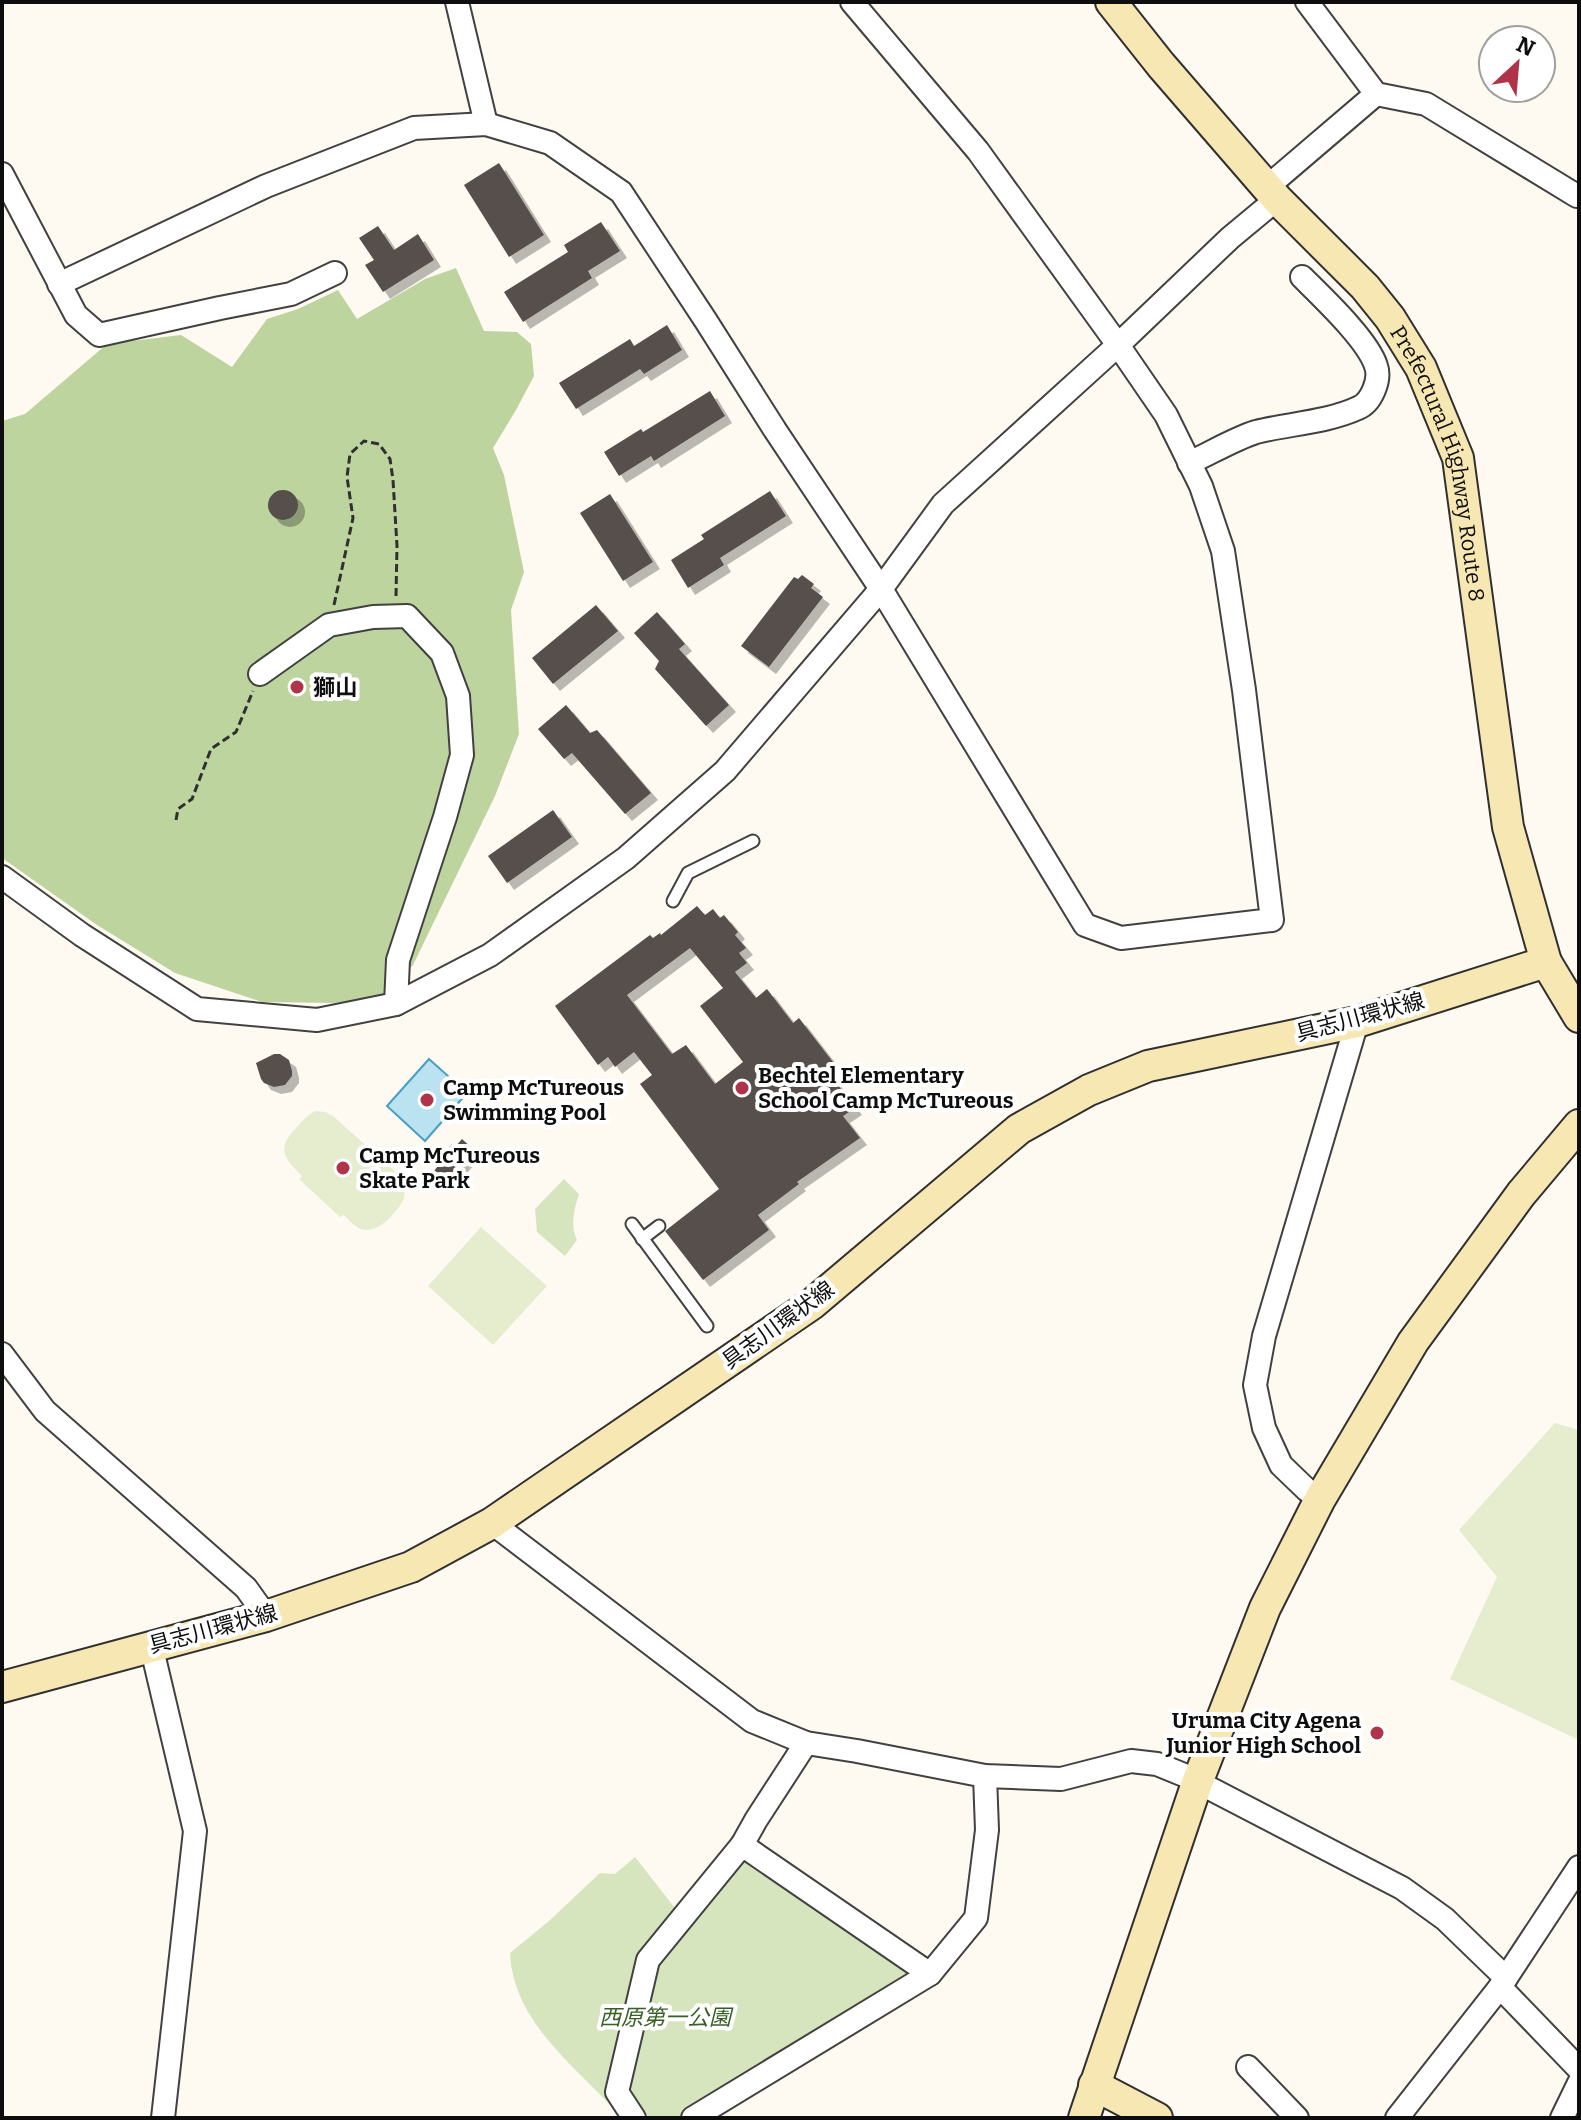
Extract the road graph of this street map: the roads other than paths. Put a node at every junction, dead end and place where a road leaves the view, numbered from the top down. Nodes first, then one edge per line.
1 (457, 2) edge
2 (852, 2) edge
3 (1111, 2) edge
4 (1307, 2) edge
5 (1376, 94) junction
6 (486, 124) junction
7 (2, 174) edge
8 (1272, 194) junction
9 (1577, 196) edge
10 (335, 273) dead end
11 (1302, 277) dead end
12 (59, 284) junction
13 (1118, 345) junction
14 (1189, 463) junction
15 (881, 589) junction
16 (260, 674) road end
17 (753, 841) dead end
18 (2, 877) edge
19 (673, 901) dead end
20 (1546, 962) junction
21 (396, 1004) junction
22 (1579, 1017) edge
23 (1357, 1022) junction
24 (1579, 1125) edge
25 (632, 1224) dead end
26 (659, 1226) dead end
27 (642, 1239) junction
28 (707, 1326) dead end
29 (2, 1354) edge
30 (1320, 1499) junction
31 (492, 1523) junction
32 (266, 1616) junction
33 (151, 1645) junction
34 (2, 1687) edge
35 (806, 1743) junction
36 (985, 1776) junction
37 (1197, 1783) junction
38 (742, 1845) junction
39 (1579, 1867) edge
40 (930, 1974) junction
41 (1503, 1983) junction
42 (1248, 2067) dead end
43 (1579, 2069) edge
44 (1579, 2083) edge
45 (1094, 2085) junction
46 (163, 2118) edge
47 (634, 2118) edge
48 (693, 2118) edge
49 (1084, 2118) edge
50 (1157, 2118) edge
51 (1297, 2118) edge
52 (1397, 2118) edge
53 (1562, 2118) edge

1 - 6 street
2 - 13 street
3 - 8 main road, Prefectural Highway Route 8
4 - 5 street
5 - 8 street
5 - 9 street
6 - 12 street
6 - 15 street
7 - 12 street
8 - 13 street
8 - 20 main road, Prefectural Highway Route 8
10 - 12 street
11 - 14 street
13 - 14 street
13 - 15 street
14 - 15 street
15 - 21 street
16 - 21 street
17 - 19 lane
18 - 21 street
20 - 22 main road, Prefectural Highway Route 8
20 - 23 main road, 具志川環状線
23 - 30 street
23 - 31 main road, 具志川環状線
24 - 30 main road
25 - 27 lane
26 - 27 lane
27 - 28 lane
29 - 32 street
30 - 37 main road
31 - 32 main road, 具志川環状線
31 - 35 street
32 - 33 main road, 具志川環状線
33 - 34 main road, 具志川環状線
33 - 46 street
35 - 36 street
35 - 38 street
36 - 37 street
36 - 40 street
37 - 41 street
37 - 45 main road
38 - 40 street
38 - 47 street
39 - 41 street
40 - 48 street
41 - 43 street
41 - 52 street
42 - 51 street
44 - 53 street
45 - 49 main road
45 - 50 main road

